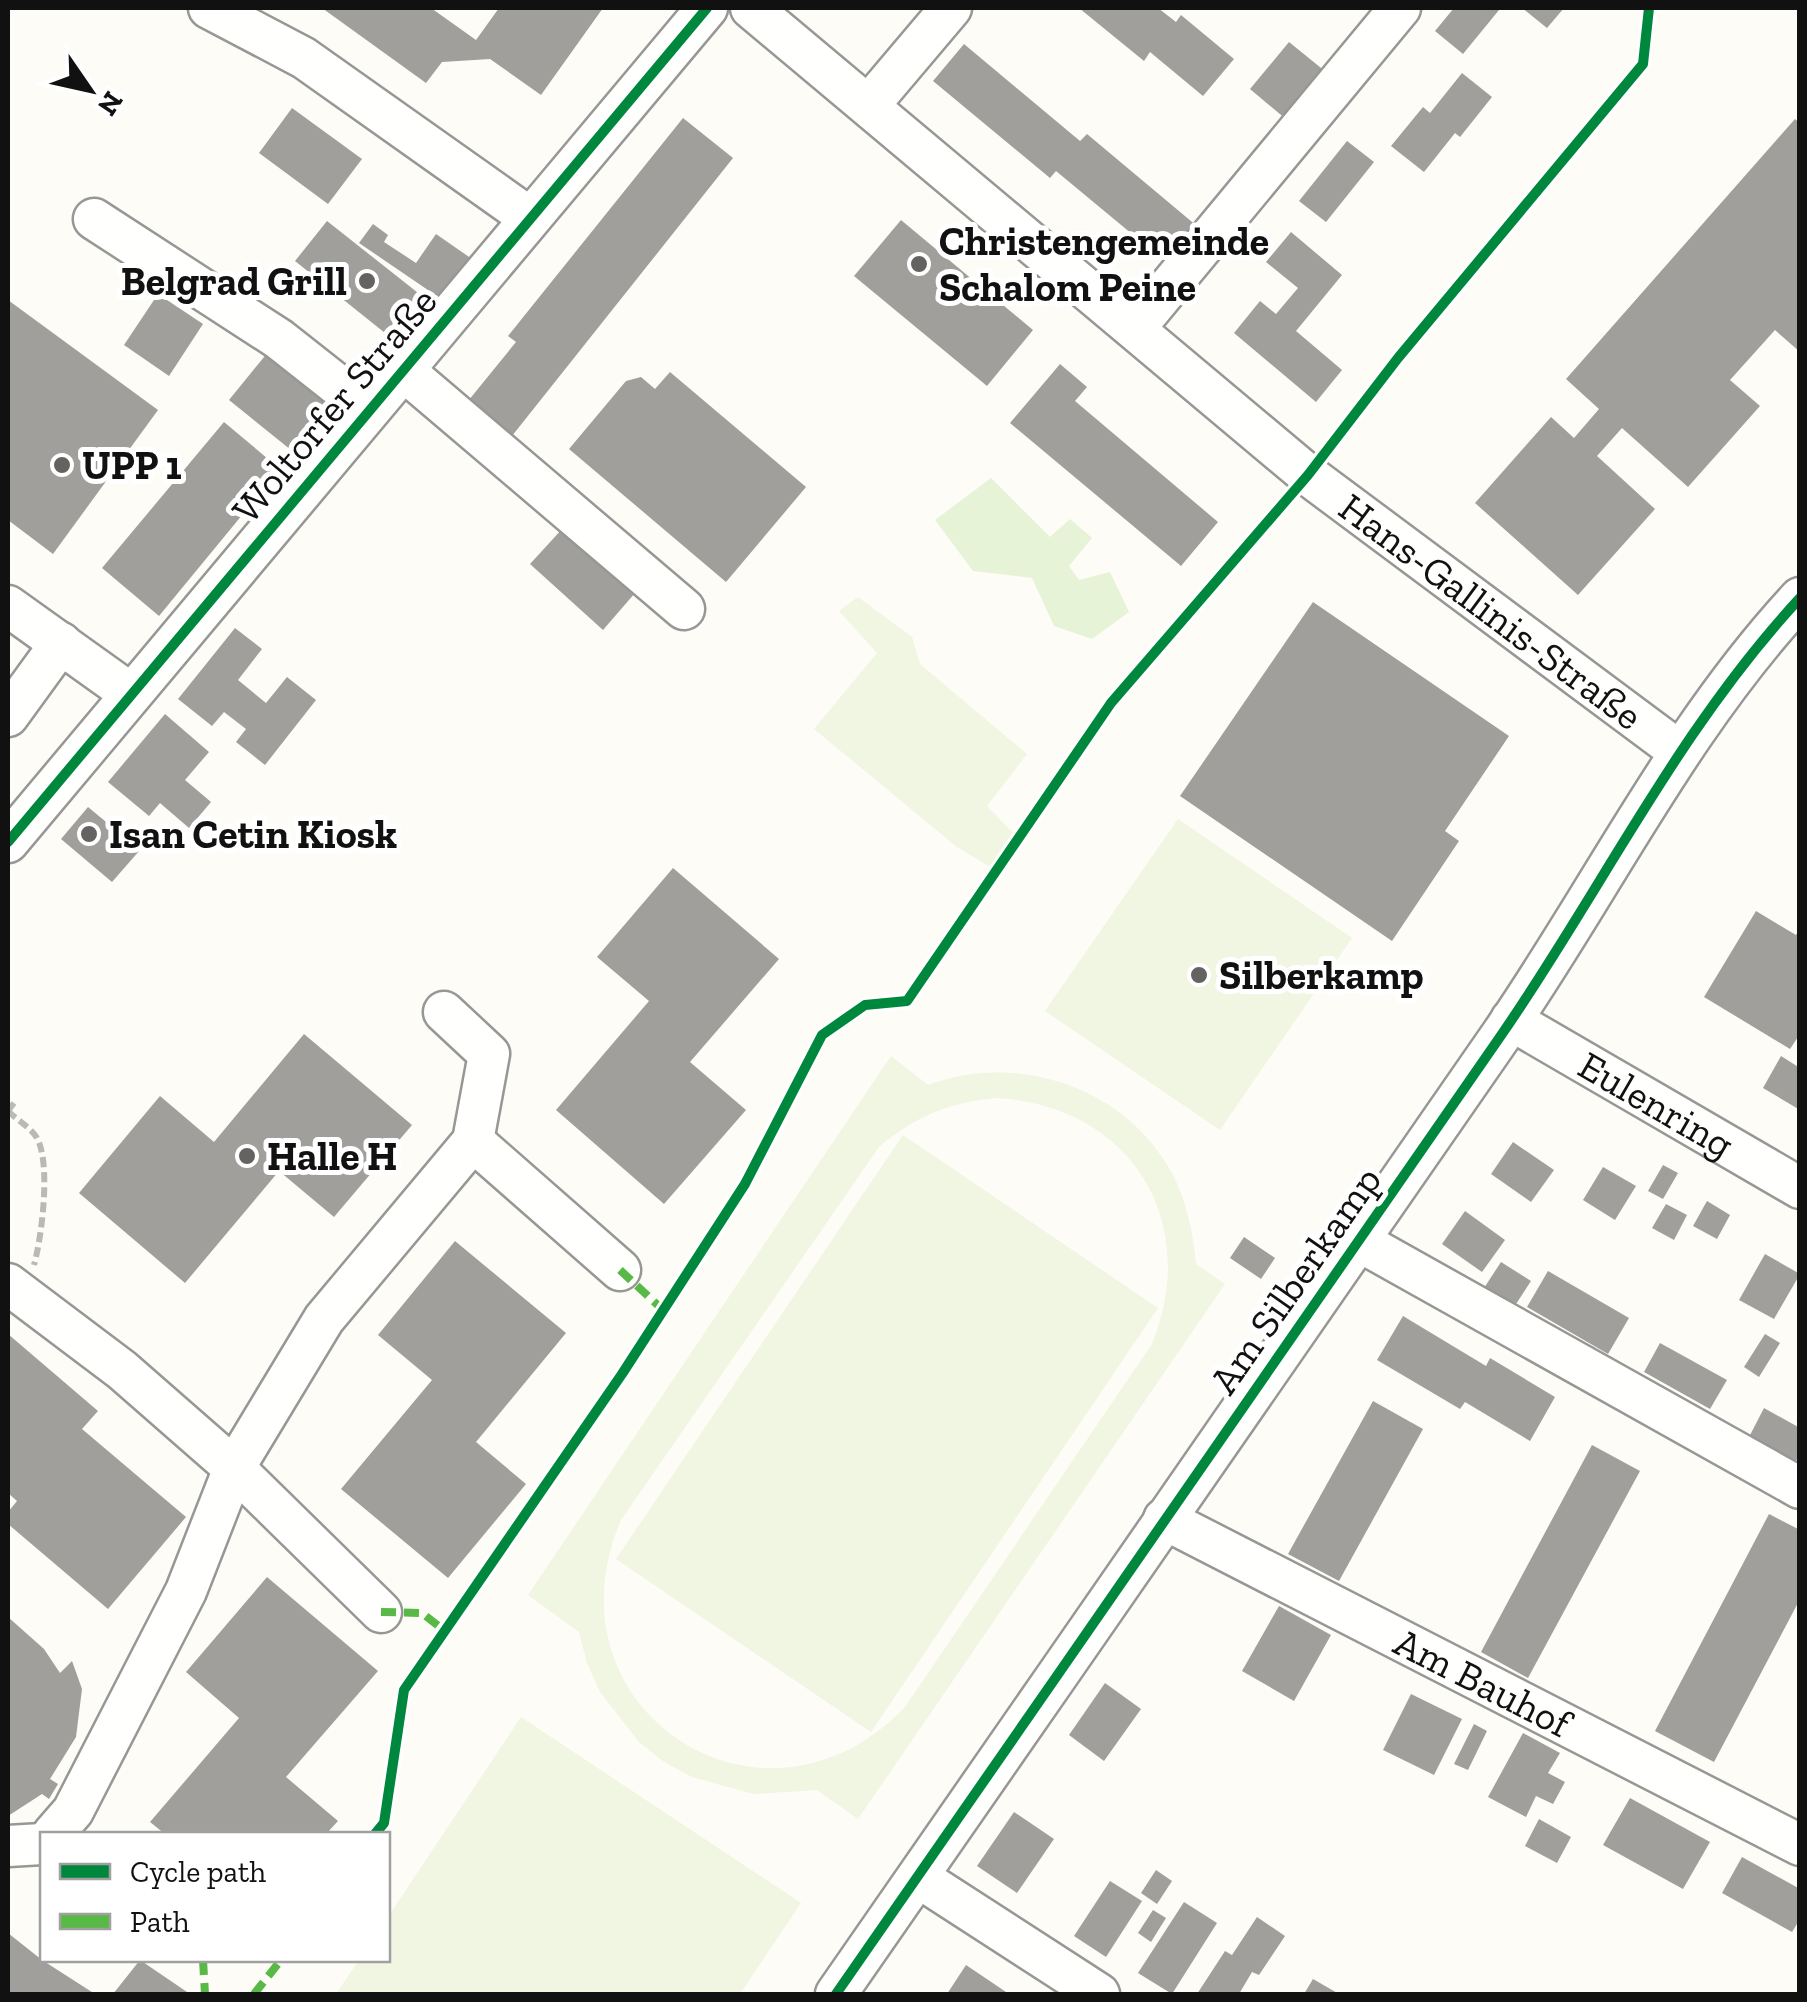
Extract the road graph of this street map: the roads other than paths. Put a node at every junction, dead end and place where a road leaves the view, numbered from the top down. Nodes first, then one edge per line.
1 (210, 8) edge
2 (707, 8) edge
3 (751, 8) edge
4 (951, 8) edge
5 (1400, 8) edge
6 (869, 105) junction
7 (530, 218) junction
8 (94, 219) dead end
9 (1135, 328) junction
10 (402, 370) junction
11 (368, 410) junction
12 (1800, 598) edge
13 (8, 606) edge
14 (684, 609) dead end
15 (61, 644) junction
16 (132, 694) junction
17 (8, 716) edge
18 (1680, 752) junction
19 (8, 842) edge
20 (444, 1012) dead end
21 (1511, 1020) junction
22 (474, 1141) junction
23 (1800, 1188) edge
24 (1359, 1240) junction
25 (620, 1270) dead end
26 (17, 1290) edge
27 (234, 1468) junction
28 (1800, 1488) edge
29 (1164, 1519) junction
30 (381, 1612) dead end
31 (55, 1832) edge
32 (40, 1844) edge
33 (8, 1846) edge
34 (1800, 1846) edge
35 (918, 1877) junction
36 (836, 1994) edge
37 (1099, 1994) edge

1 - 7 street
2 - 7 street, Woltorfer Straße
3 - 6 street, Hans-Gallinis-Straße
4 - 6 street
5 - 9 street
6 - 9 street, Hans-Gallinis-Straße
7 - 10 street, Woltorfer Straße
8 - 11 street
9 - 18 street, Hans-Gallinis-Straße
10 - 11 street, Woltorfer Straße
10 - 14 street
11 - 16 street, Woltorfer Straße
12 - 18 street, Am Silberkamp
13 - 15 street
15 - 16 street
15 - 17 street
16 - 19 street, Woltorfer Straße
18 - 21 street, Am Silberkamp
20 - 22 street
21 - 23 street, Eulenring
21 - 24 street, Am Silberkamp
22 - 25 street
22 - 27 street
24 - 28 street
24 - 29 street, Am Silberkamp
26 - 27 street
27 - 30 street
27 - 31 street
29 - 34 street, Am Bauhof
29 - 35 street, Am Silberkamp
32 - 33 street
35 - 36 street, Am Silberkamp
35 - 37 street

